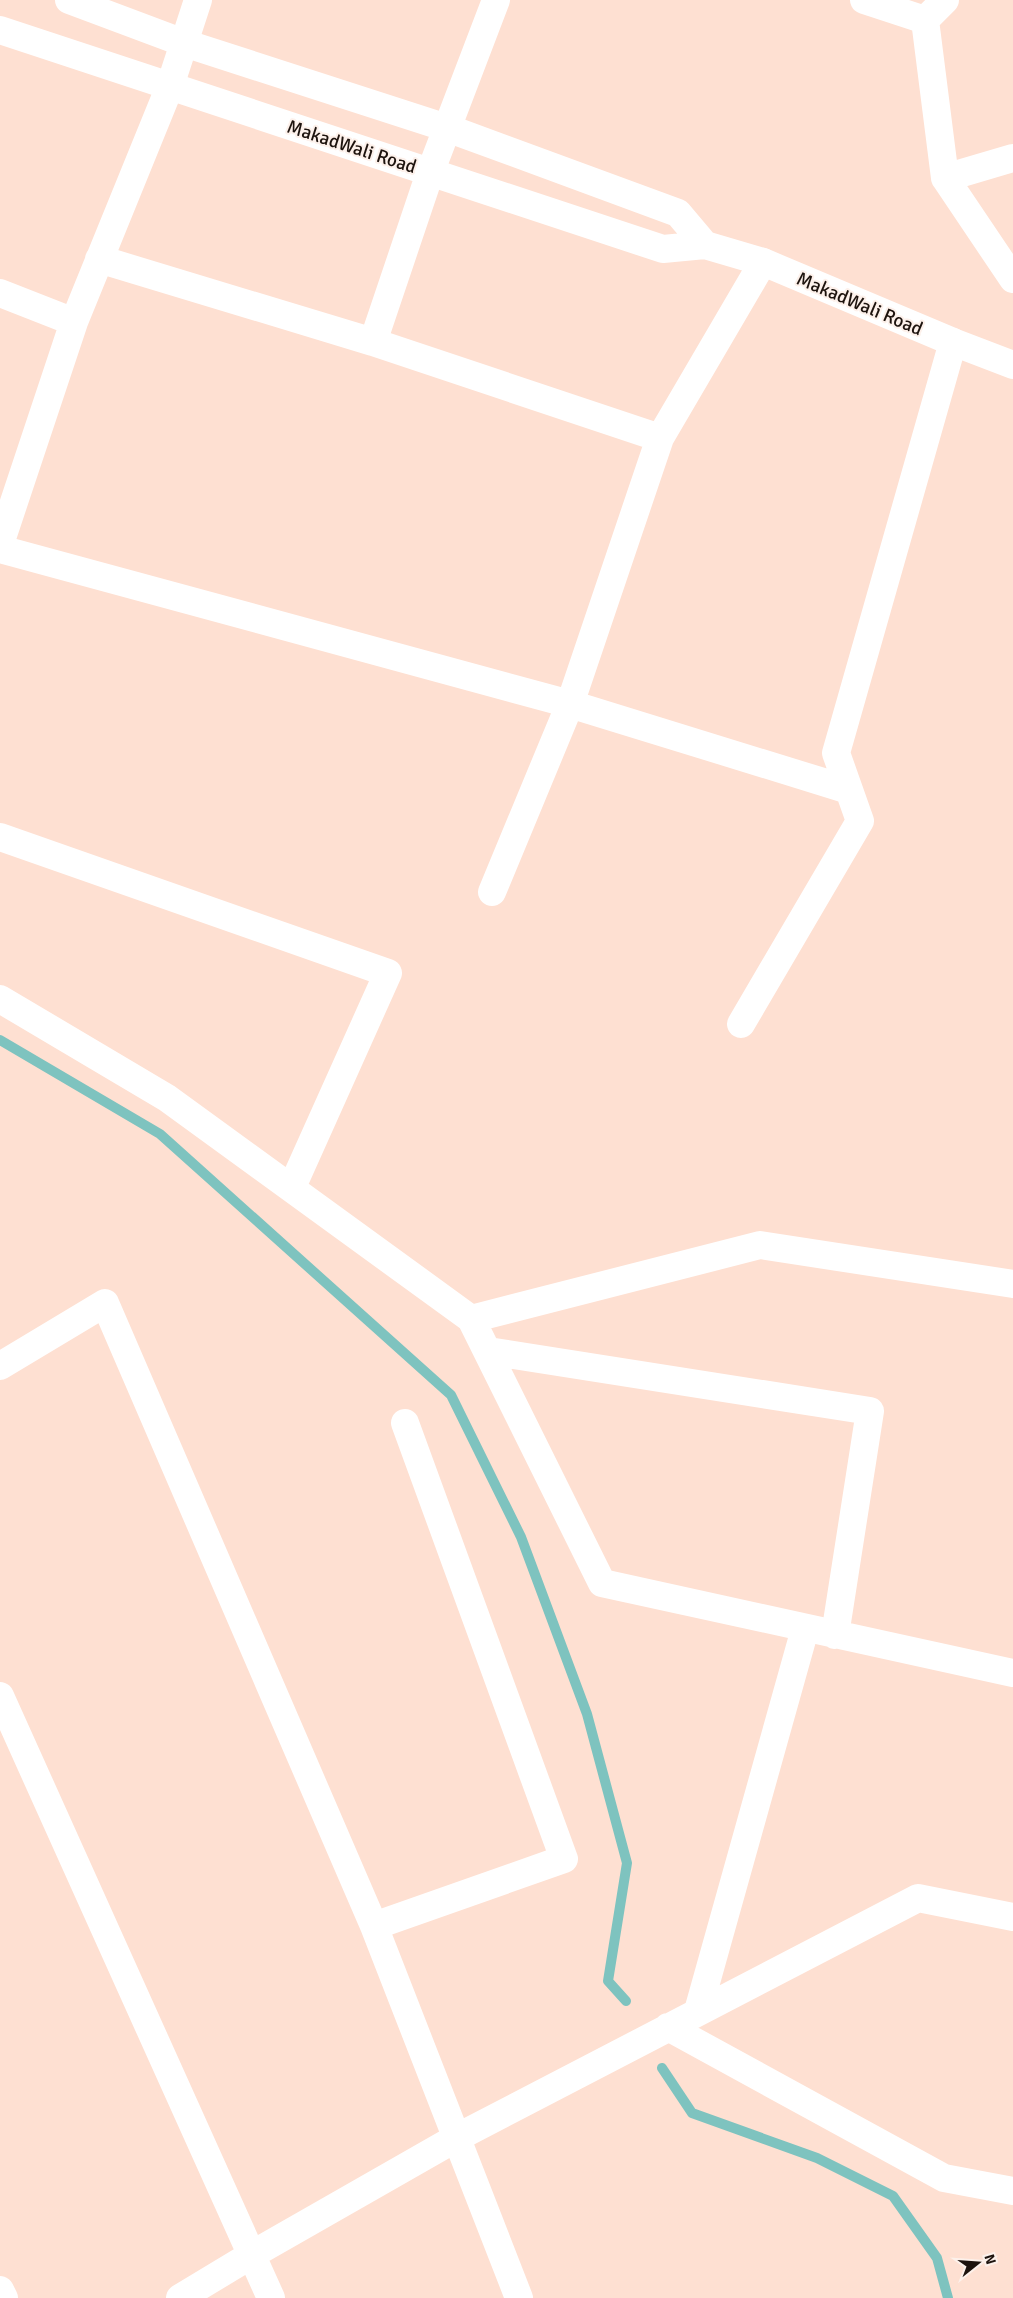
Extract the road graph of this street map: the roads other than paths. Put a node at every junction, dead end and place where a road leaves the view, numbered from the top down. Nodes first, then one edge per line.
1 (69, 0) edge
2 (198, 0) edge
3 (496, 0) edge
4 (864, 0) edge
5 (946, 0) edge
6 (925, 20) junction
7 (0, 30) edge
8 (184, 43) junction
9 (170, 86) junction
10 (447, 128) junction
11 (1013, 158) edge
12 (430, 173) junction
13 (945, 178) junction
14 (705, 245) junction
15 (99, 259) junction
16 (763, 262) junction
17 (1013, 279) edge
18 (0, 293) edge
19 (74, 322) junction
20 (373, 342) junction
21 (953, 342) junction
22 (1013, 365) edge
23 (660, 438) junction
24 (0, 544) edge
25 (0, 549) edge
26 (570, 704) junction
27 (850, 790) junction
28 (0, 837) edge
29 (492, 892) dead end
30 (0, 999) edge
31 (741, 1024) dead end
32 (292, 1187) junction
33 (1013, 1284) edge
34 (471, 1319) junction
35 (488, 1351) junction
36 (0, 1366) edge
37 (405, 1423) dead end
38 (805, 1629) junction
39 (835, 1635) junction
40 (1013, 1673) edge
41 (0, 1696) edge
42 (1013, 1917) edge
43 (374, 1926) junction
44 (698, 2011) junction
45 (668, 2027) junction
46 (458, 2138) junction
47 (1013, 2192) edge
48 (253, 2254) junction
49 (0, 2290) edge
50 (4, 2298) edge
51 (180, 2298) edge
52 (272, 2298) edge
53 (519, 2298) edge

1 - 8 street
2 - 8 street
3 - 10 street
4 - 6 street
5 - 6 street
6 - 13 street
7 - 9 street, MakadWali Road
8 - 9 street
8 - 10 street
9 - 12 street, MakadWali Road
9 - 15 street
10 - 12 street
10 - 14 street
11 - 13 street
12 - 14 street, MakadWali Road
12 - 20 street
13 - 17 street
14 - 16 street, MakadWali Road
15 - 19 street
15 - 20 street
16 - 21 street, MakadWali Road
16 - 23 street
18 - 19 street
19 - 24 street
20 - 23 street
21 - 22 street, MakadWali Road
21 - 27 street
23 - 26 street
25 - 26 street
26 - 27 street
26 - 29 street
27 - 31 street
28 - 32 street
30 - 32 street
32 - 34 street
33 - 34 street
34 - 35 street
35 - 38 street
35 - 39 street
36 - 43 street
37 - 43 street
38 - 39 street
38 - 44 street
39 - 40 street
41 - 48 street
42 - 44 street
43 - 46 street
44 - 45 street
45 - 46 street
45 - 47 street
46 - 48 street
46 - 53 street
48 - 51 street
48 - 52 street
49 - 50 street

